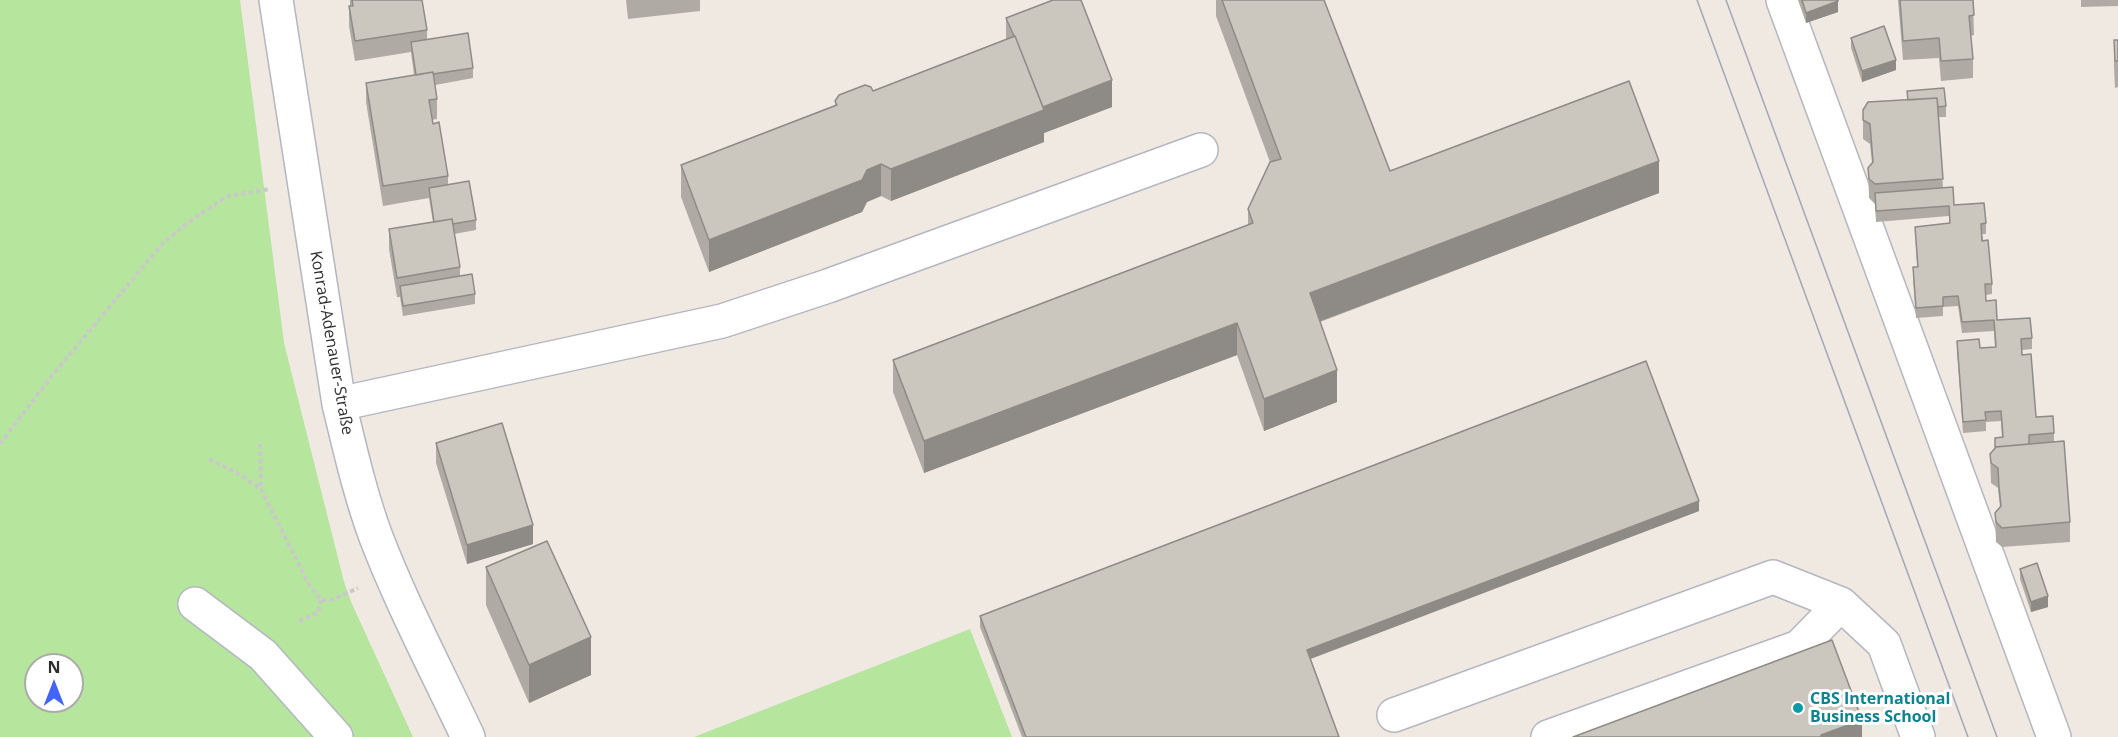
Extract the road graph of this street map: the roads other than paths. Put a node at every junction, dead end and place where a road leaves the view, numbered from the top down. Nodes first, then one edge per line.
1 (276, 0) edge
2 (1783, 0) edge
3 (1201, 150) dead end
4 (339, 404) junction
5 (195, 604) dead end
6 (1841, 604) junction
7 (1394, 715) dead end
8 (336, 737) edge
9 (468, 737) edge
10 (1548, 737) edge
11 (1918, 737) edge
12 (2054, 737) edge

1 - 4 street, Konrad-Adenauer-Straße
2 - 12 street
3 - 4 street
4 - 9 street, Konrad-Adenauer-Straße
5 - 8 street
6 - 7 street
6 - 10 street
6 - 11 street

